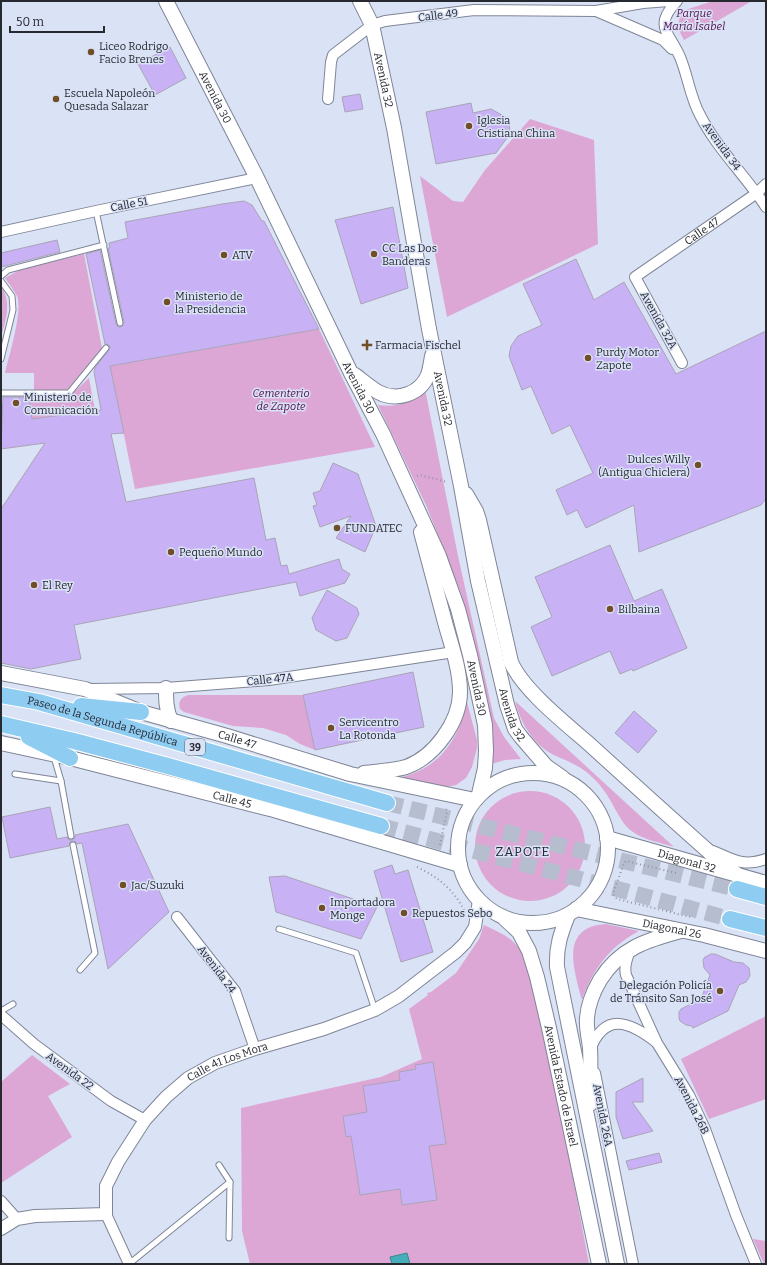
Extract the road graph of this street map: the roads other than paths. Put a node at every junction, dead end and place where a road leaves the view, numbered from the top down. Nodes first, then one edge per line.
1 (166, 1) edge
2 (360, 1) edge
3 (669, 1) edge
4 (677, 1) edge
5 (636, 3) edge
6 (471, 6) edge
7 (596, 11) junction
8 (372, 25) junction
9 (680, 57) junction
10 (328, 99) dead end
11 (258, 178) junction
12 (766, 184) edge
13 (757, 193) junction
14 (766, 207) edge
15 (96, 211) junction
16 (1, 232) edge
17 (104, 245) junction
18 (1, 276) edge
19 (636, 277) joint
20 (1, 281) edge
21 (120, 323) dead end
22 (3, 340) edge
23 (106, 348) dead end
24 (434, 350) junction
25 (1, 360) edge
26 (682, 363) dead end
27 (352, 373) junction
28 (1, 393) edge
29 (461, 486) junction
30 (418, 510) junction
31 (454, 652) junction
32 (1, 673) edge
33 (166, 688) junction
34 (85, 689) junction
35 (1, 695) edge
36 (39, 702) junction
37 (141, 712) junction
38 (171, 721) junction
39 (4, 725) edge
40 (1, 743) edge
41 (53, 754) junction
42 (70, 758) junction
43 (15, 774) dead end
44 (350, 774) junction
45 (563, 778) junction
46 (61, 781) junction
47 (477, 797) junction
48 (388, 803) tunnel mouth
49 (381, 826) tunnel mouth
50 (71, 836) dead end
51 (608, 838) junction
52 (73, 845) dead end
53 (703, 847) junction
54 (766, 859) edge
55 (460, 866) junction
56 (738, 882) junction
57 (766, 883) edge
58 (766, 897) edge
59 (479, 900) junction
60 (572, 912) junction
61 (177, 917) dead end
62 (504, 917) junction
63 (730, 919) tunnel mouth
64 (766, 928) edge
65 (279, 930) dead end
66 (681, 930) junction
67 (630, 950) junction
68 (766, 951) edge
69 (80, 970) dead end
70 (13, 1004) dead end
71 (375, 1010) junction
72 (1, 1011) edge
73 (1, 1015) edge
74 (657, 1043) junction
75 (255, 1049) junction
76 (590, 1050) junction
77 (145, 1120) junction
78 (590, 1136) junction
79 (219, 1165) dead end
80 (230, 1182) junction
81 (1, 1201) edge
82 (106, 1214) junction
83 (17, 1219) junction
84 (1, 1229) edge
85 (229, 1238) dead end
86 (129, 1264) edge
87 (599, 1264) edge
88 (617, 1264) edge
89 (633, 1264) edge
90 (756, 1264) edge

1 - 11 main road, Avenida 30
2 - 8 main road, Avenida 32
3 - 5 street, Calle 49
4 - 9 street, Avenida 34
5 - 7 street, Calle 49
6 - 7 street, Calle 49
6 - 8 street, Calle 49
7 - 9 street, Avenida 34
8 - 10 street, Calle 49
8 - 24 main road, Avenida 32
9 - 13 street, Avenida 34
11 - 15 street, Calle 51
11 - 27 main road, Avenida 30
12 - 13 street, Calle 47
13 - 14 street, Avenida 34
13 - 19 street, Calle 47
15 - 16 street, Calle 51
15 - 17 lane
17 - 18 lane
17 - 21 lane
19 - 26 street, Avenida 32A
20 - 22 lane
22 - 25 lane
23 - 28 lane
24 - 27 main road
24 - 29 main road, Avenida 32
27 - 30 main road, Avenida 30
29 - 45 main road, Avenida 32
29 - 53 main road
30 - 31 main road
30 - 47 main road, Avenida 30
31 - 33 street, Calle 47A
31 - 44 main road
32 - 34 main road, Calle 47
33 - 34 street, Calle 47A
33 - 38 main road
34 - 37 main road, Calle 47
35 - 36 highway, Paseo de la Segunda República / 39
36 - 37 highway
36 - 48 highway, Paseo de la Segunda República / 39
37 - 38 main road, Calle 47
38 - 44 main road, Calle 47
39 - 42 highway
39 - 49 highway, 39
40 - 41 main road, Calle 45
41 - 42 main road, Calle 45
41 - 46 lane
42 - 55 main road, Calle 45
43 - 46 lane
44 - 47 main road, Calle 47
45 - 47 main road
45 - 51 main road, Avenida 32
46 - 50 lane
47 - 55 main road
51 - 56 main road, Diagonal 32
51 - 60 main road
52 - 69 lane
53 - 54 street
53 - 56 main road
55 - 59 main road
56 - 57 main road, Diagonal 32
56 - 58 highway
59 - 62 main road
59 - 71 street, Calle 41 Los Mora
60 - 62 main road
60 - 66 main road, Diagonal 26
60 - 78 main road, Avenida Estado de Israel
61 - 75 street, Avenida 24
62 - 87 main road, Avenida Estado de Israel
63 - 64 highway
65 - 71 lane
66 - 67 main road
66 - 68 main road, Diagonal 26
67 - 74 street, Avenida 26B
67 - 76 main road
70 - 72 lane
71 - 75 street, Calle 41 Los Mora
73 - 77 street, Avenida 22
74 - 76 street
74 - 90 street, Avenida 26B
75 - 77 street, Calle 41 Los Mora
76 - 78 main road
76 - 89 street, Avenida 26A
77 - 82 street, Calle 41 Los Mora
78 - 88 main road, Avenida Estado de Israel
79 - 80 lane
80 - 85 lane
80 - 86 lane
81 - 83 street
82 - 83 street
82 - 86 street
83 - 84 street

